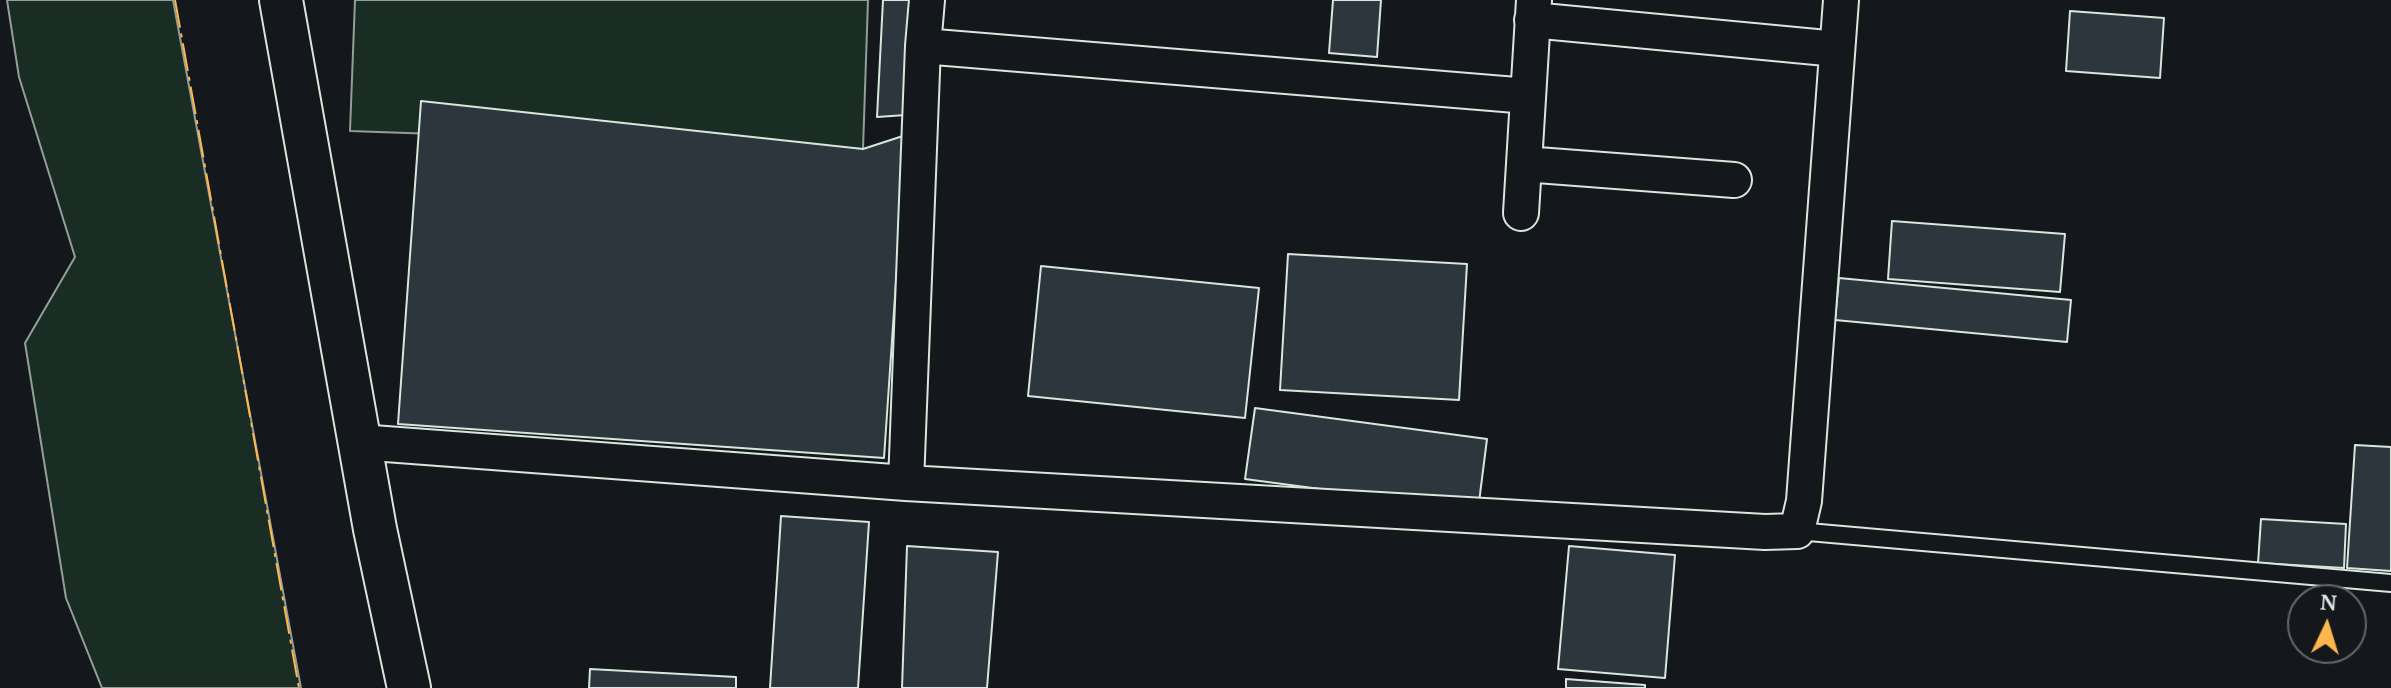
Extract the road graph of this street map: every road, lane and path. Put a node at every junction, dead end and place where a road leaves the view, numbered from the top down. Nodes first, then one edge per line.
1 (281, 0) edge
2 (927, 0) edge
3 (1841, 0) edge
4 (1533, 10) edge
5 (923, 46) junction
6 (1837, 49) junction
7 (1528, 96) junction
8 (1524, 164) junction
9 (1734, 180) dead end
10 (1521, 213) dead end
11 (359, 442) junction
12 (906, 483) junction
13 (1797, 531) junction
14 (2391, 583) edge
15 (409, 688) edge

1 - 11 street
2 - 5 street
3 - 6 street
4 - 6 street
4 - 7 street
5 - 7 street
5 - 12 street
6 - 13 street
7 - 8 street
8 - 9 street
8 - 10 street
11 - 12 street
11 - 15 street
12 - 13 street
13 - 14 lane

